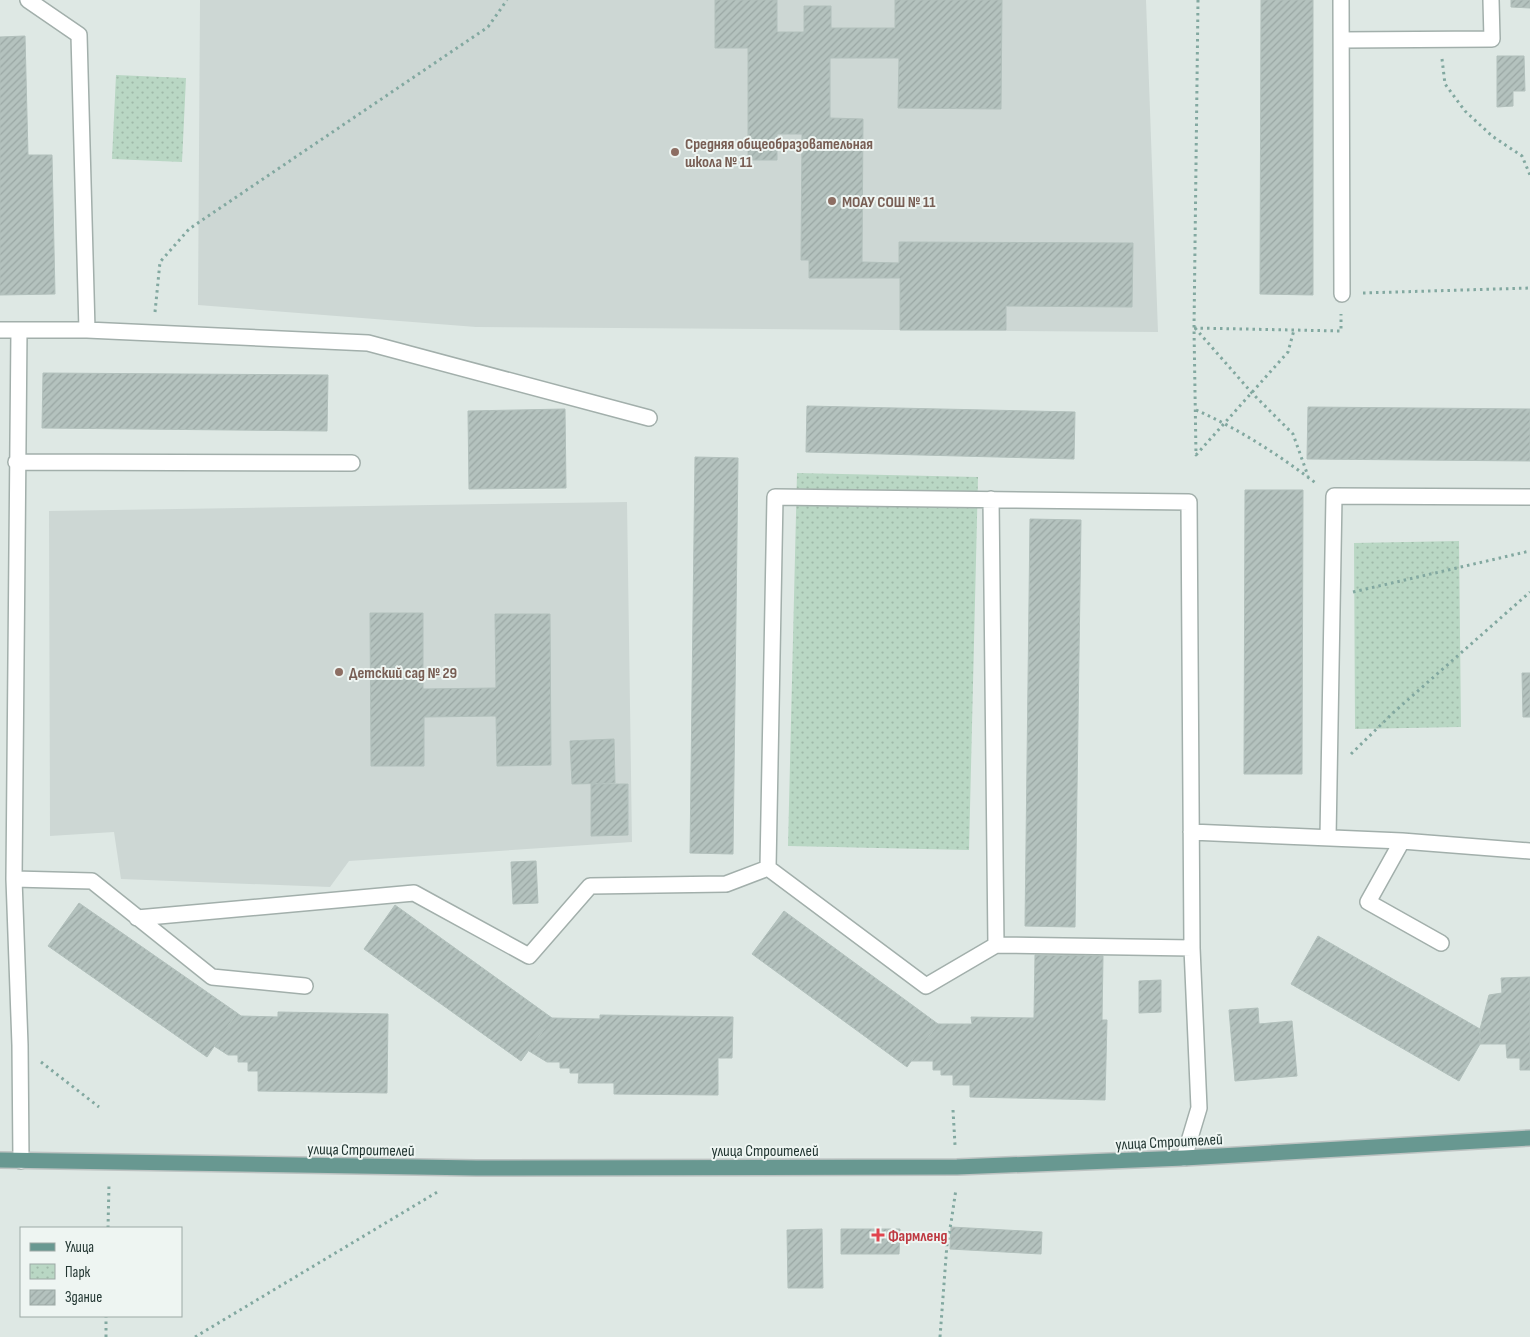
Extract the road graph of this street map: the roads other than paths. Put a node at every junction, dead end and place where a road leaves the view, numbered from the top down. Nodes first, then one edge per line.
1 (28, 0) edge
2 (1341, 0) edge
3 (1491, 0) edge
4 (1342, 40) junction
5 (1342, 294) road end
6 (0, 330) edge
7 (19, 330) junction
8 (87, 330) junction
9 (649, 418) dead end
10 (16, 462) junction
11 (352, 463) dead end
12 (1530, 497) edge
13 (991, 500) junction
14 (1191, 832) junction
15 (1328, 838) junction
16 (1402, 841) junction
17 (1530, 851) edge
18 (768, 868) junction
19 (14, 879) junction
20 (137, 918) junction
21 (1441, 943) dead end
22 (996, 945) junction
23 (1192, 948) junction
24 (305, 986) dead end
25 (1530, 1138) edge
26 (1184, 1158) junction
27 (0, 1160) edge
28 (20, 1161) junction

1 - 8 lane
2 - 4 lane
3 - 4 lane
4 - 5 lane
6 - 7 lane
7 - 8 lane
7 - 10 lane
8 - 9 lane
10 - 11 lane
10 - 19 lane
12 - 15 lane
13 - 14 lane
13 - 18 lane
13 - 22 lane
14 - 15 lane
14 - 23 lane
15 - 16 lane
16 - 17 lane
16 - 21 lane
18 - 20 lane
18 - 22 lane
19 - 20 lane
19 - 28 lane
20 - 24 lane
22 - 23 lane
23 - 26 lane
25 - 26 main road, улица Строителей
26 - 28 main road, улица Строителей
27 - 28 main road, улица Строителей

